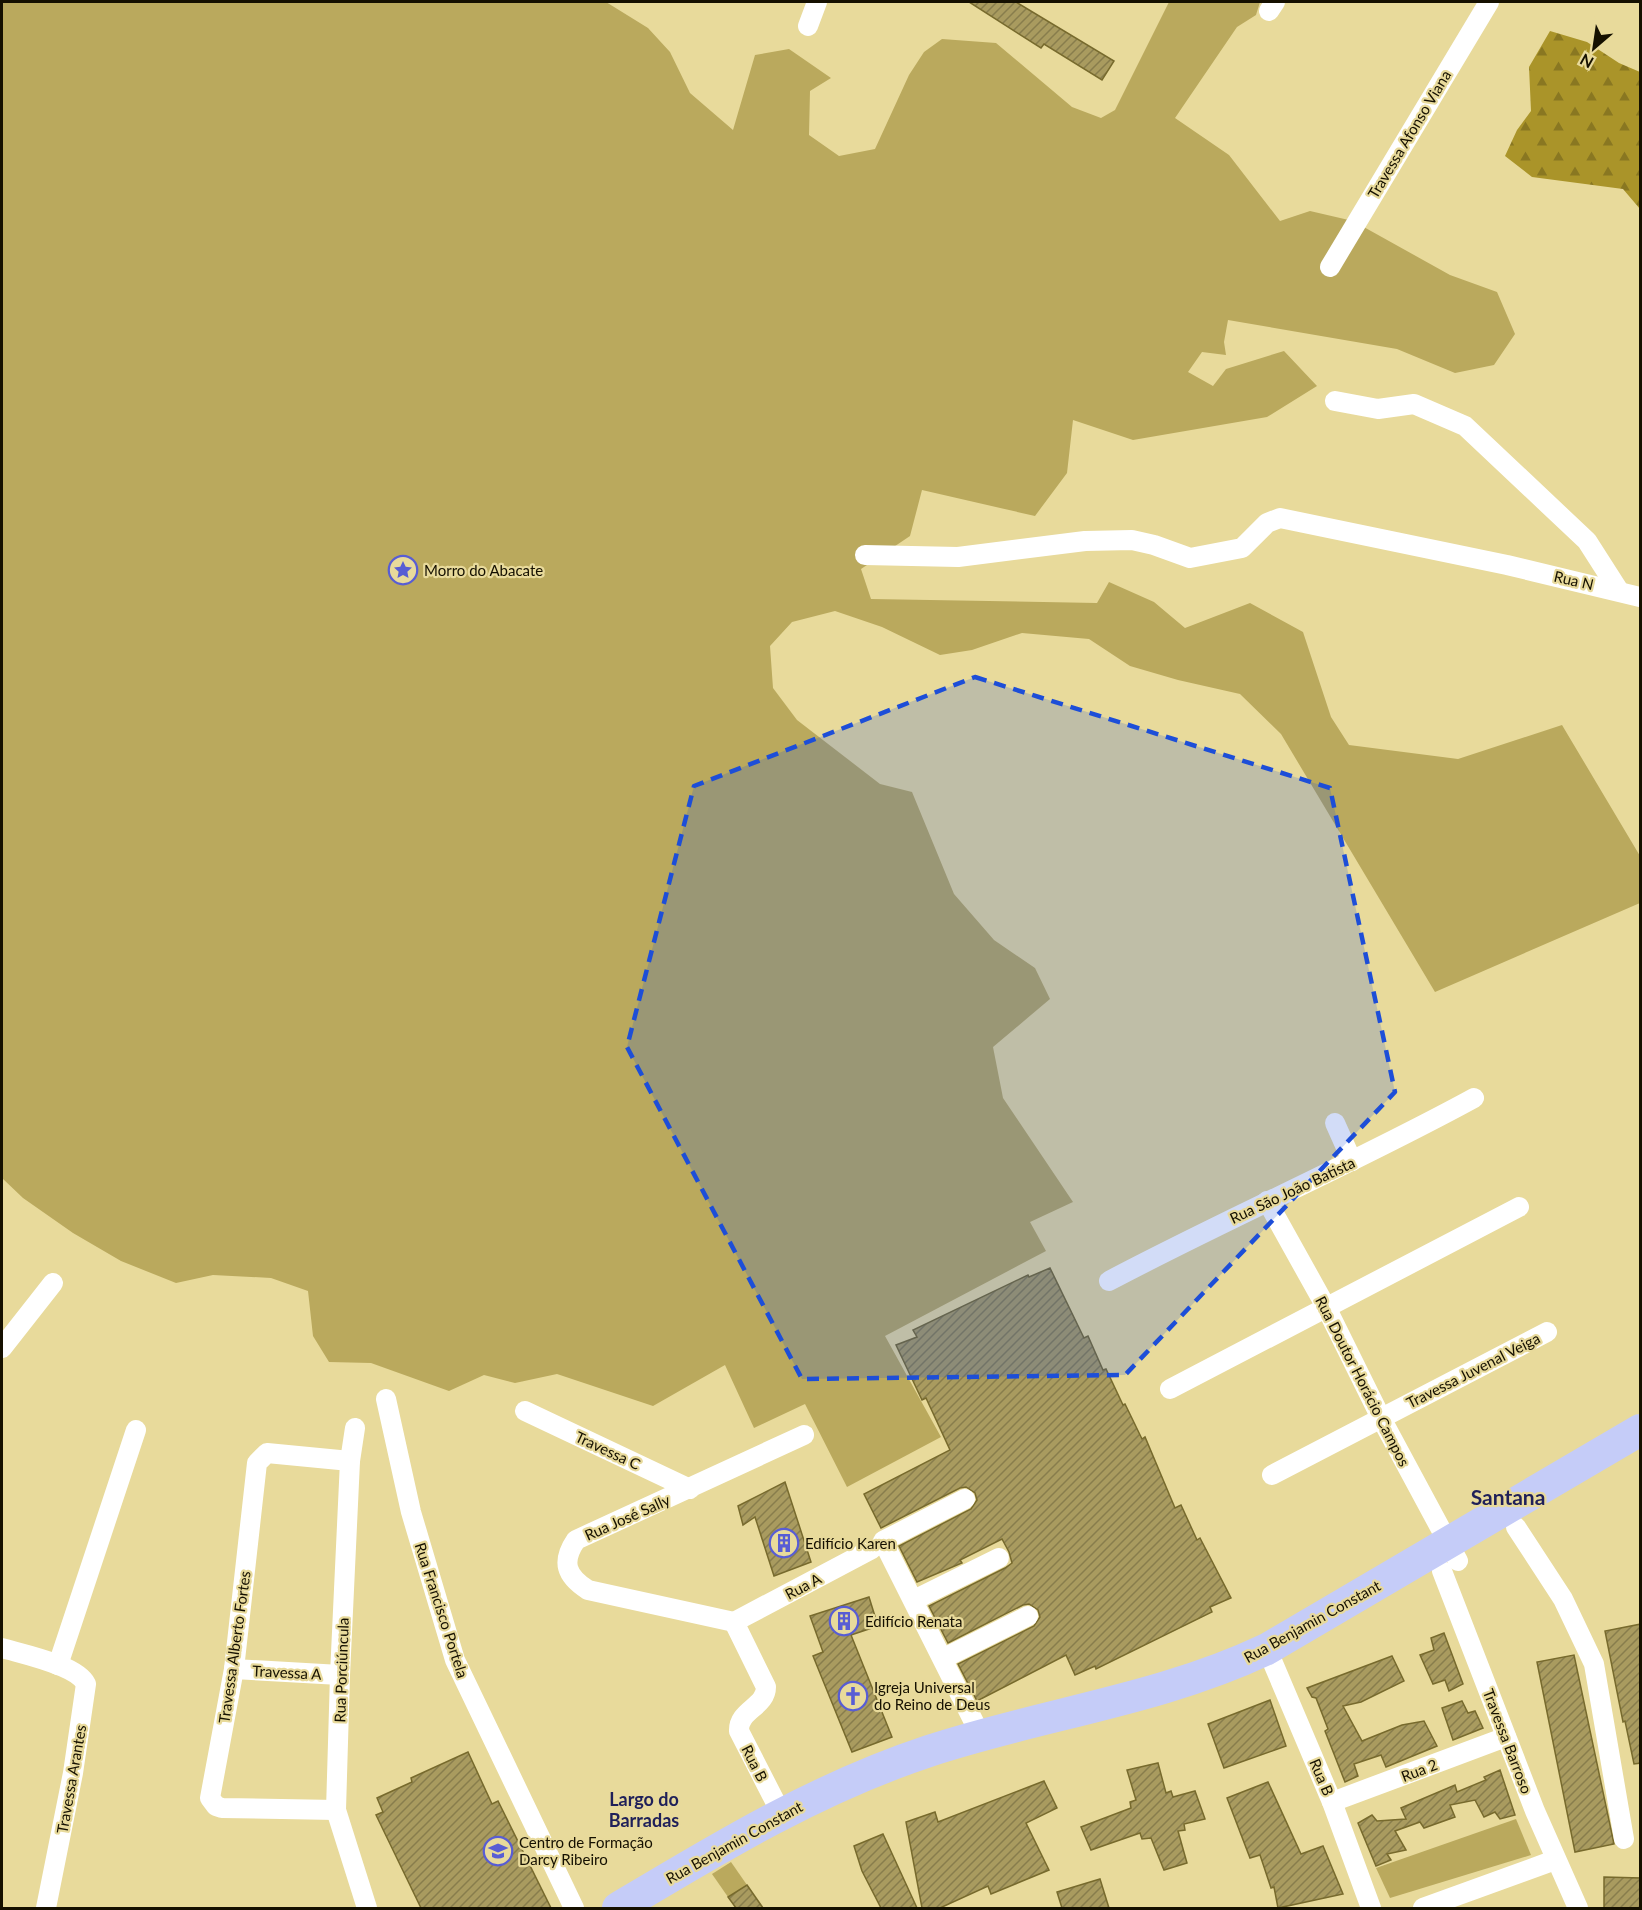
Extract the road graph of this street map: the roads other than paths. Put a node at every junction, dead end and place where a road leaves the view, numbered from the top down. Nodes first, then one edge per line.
1 (817, 2) edge
2 (1489, 2) edge
3 (808, 26) dead end
4 (1330, 267) dead end
5 (1335, 401) dead end
6 (865, 555) dead end
7 (1619, 591) junction
8 (1641, 597) edge
9 (1474, 1098) dead end
10 (1335, 1123) dead end
11 (1353, 1161) junction
12 (1267, 1201) junction
13 (1520, 1208) dead end
14 (1110, 1281) dead end
15 (53, 1283) dead end
16 (1326, 1307) junction
17 (1547, 1332) dead end
18 (2, 1348) edge
19 (1170, 1389) dead end
20 (386, 1399) dead end
21 (525, 1411) dead end
22 (1381, 1418) junction
23 (355, 1428) dead end
24 (136, 1430) dead end
25 (1641, 1430) edge
26 (804, 1436) dead end
27 (1641, 1453) edge
28 (350, 1461) junction
29 (1272, 1475) dead end
30 (690, 1489) junction
31 (965, 1499) dead end
32 (1516, 1527) junction
33 (872, 1549) dead end
34 (999, 1558) dead end
35 (1449, 1558) junction
36 (914, 1600) junction
37 (1028, 1616) dead end
38 (734, 1622) junction
39 (2, 1648) edge
40 (944, 1658) junction
41 (1271, 1658) junction
42 (58, 1665) junction
43 (234, 1669) junction
44 (340, 1675) junction
45 (981, 1736) junction
46 (1506, 1737) junction
47 (853, 1779) junction
48 (1332, 1802) junction
49 (336, 1810) junction
50 (782, 1813) junction
51 (1624, 1839) dead end
52 (1555, 1860) junction
53 (46, 1908) edge
54 (367, 1908) edge
55 (574, 1908) edge
56 (618, 1908) edge
57 (1371, 1908) edge
58 (1422, 1908) edge
59 (1578, 1908) edge

1 - 3 street
2 - 4 street, Travessa Afonso Viana
5 - 7 street
6 - 7 street, Rua N
7 - 8 street, Rua N
9 - 11 street, Rua São João Batista
10 - 11 street
11 - 12 street, Rua São João Batista
12 - 14 street, Rua São João Batista
12 - 16 street, Rua Doutor Horácio Campos
13 - 16 street
15 - 18 street
16 - 19 street
16 - 22 street, Rua Doutor Horácio Campos
17 - 22 street, Travessa Juvenal Veiga
20 - 55 street, Rua Francisco Portela
21 - 30 street, Travessa C
22 - 29 street, Travessa Juvenal Veiga
22 - 35 street, Rua Doutor Horácio Campos
23 - 28 street, Rua Porciúncula
24 - 42 street
25 - 35 main road, Rua Benjamin Constant
26 - 30 street, Rua José Sally
27 - 32 main road, Rua Benjamin Constant
28 - 43 street, Travessa Alberto Fortes
28 - 44 street, Rua Porciúncula
30 - 38 street, Rua José Sally
31 - 36 street
32 - 35 main road, Rua Benjamin Constant
32 - 51 street
33 - 38 street, Rua A
34 - 36 street
35 - 41 main road, Rua Benjamin Constant
35 - 46 street, Travessa Barroso
36 - 40 street
37 - 40 street
38 - 50 street, Rua B
39 - 42 street, Travessa Arantes
40 - 45 street
41 - 45 main road, Rua Benjamin Constant
41 - 47 main road, Rua Benjamin Constant
41 - 48 street, Rua B
42 - 53 street, Travessa Arantes
43 - 44 street, Travessa A
43 - 49 street, Travessa Alberto Fortes
44 - 49 street, Rua Porciúncula
45 - 47 main road, Rua Benjamin Constant
46 - 48 street, Rua 2
46 - 52 street, Travessa Barroso
47 - 50 main road, Rua Benjamin Constant
48 - 57 street, Rua B
49 - 54 street, Rua Porciúncula
50 - 56 main road, Rua Benjamin Constant
52 - 58 street
52 - 59 street, Travessa Barroso

